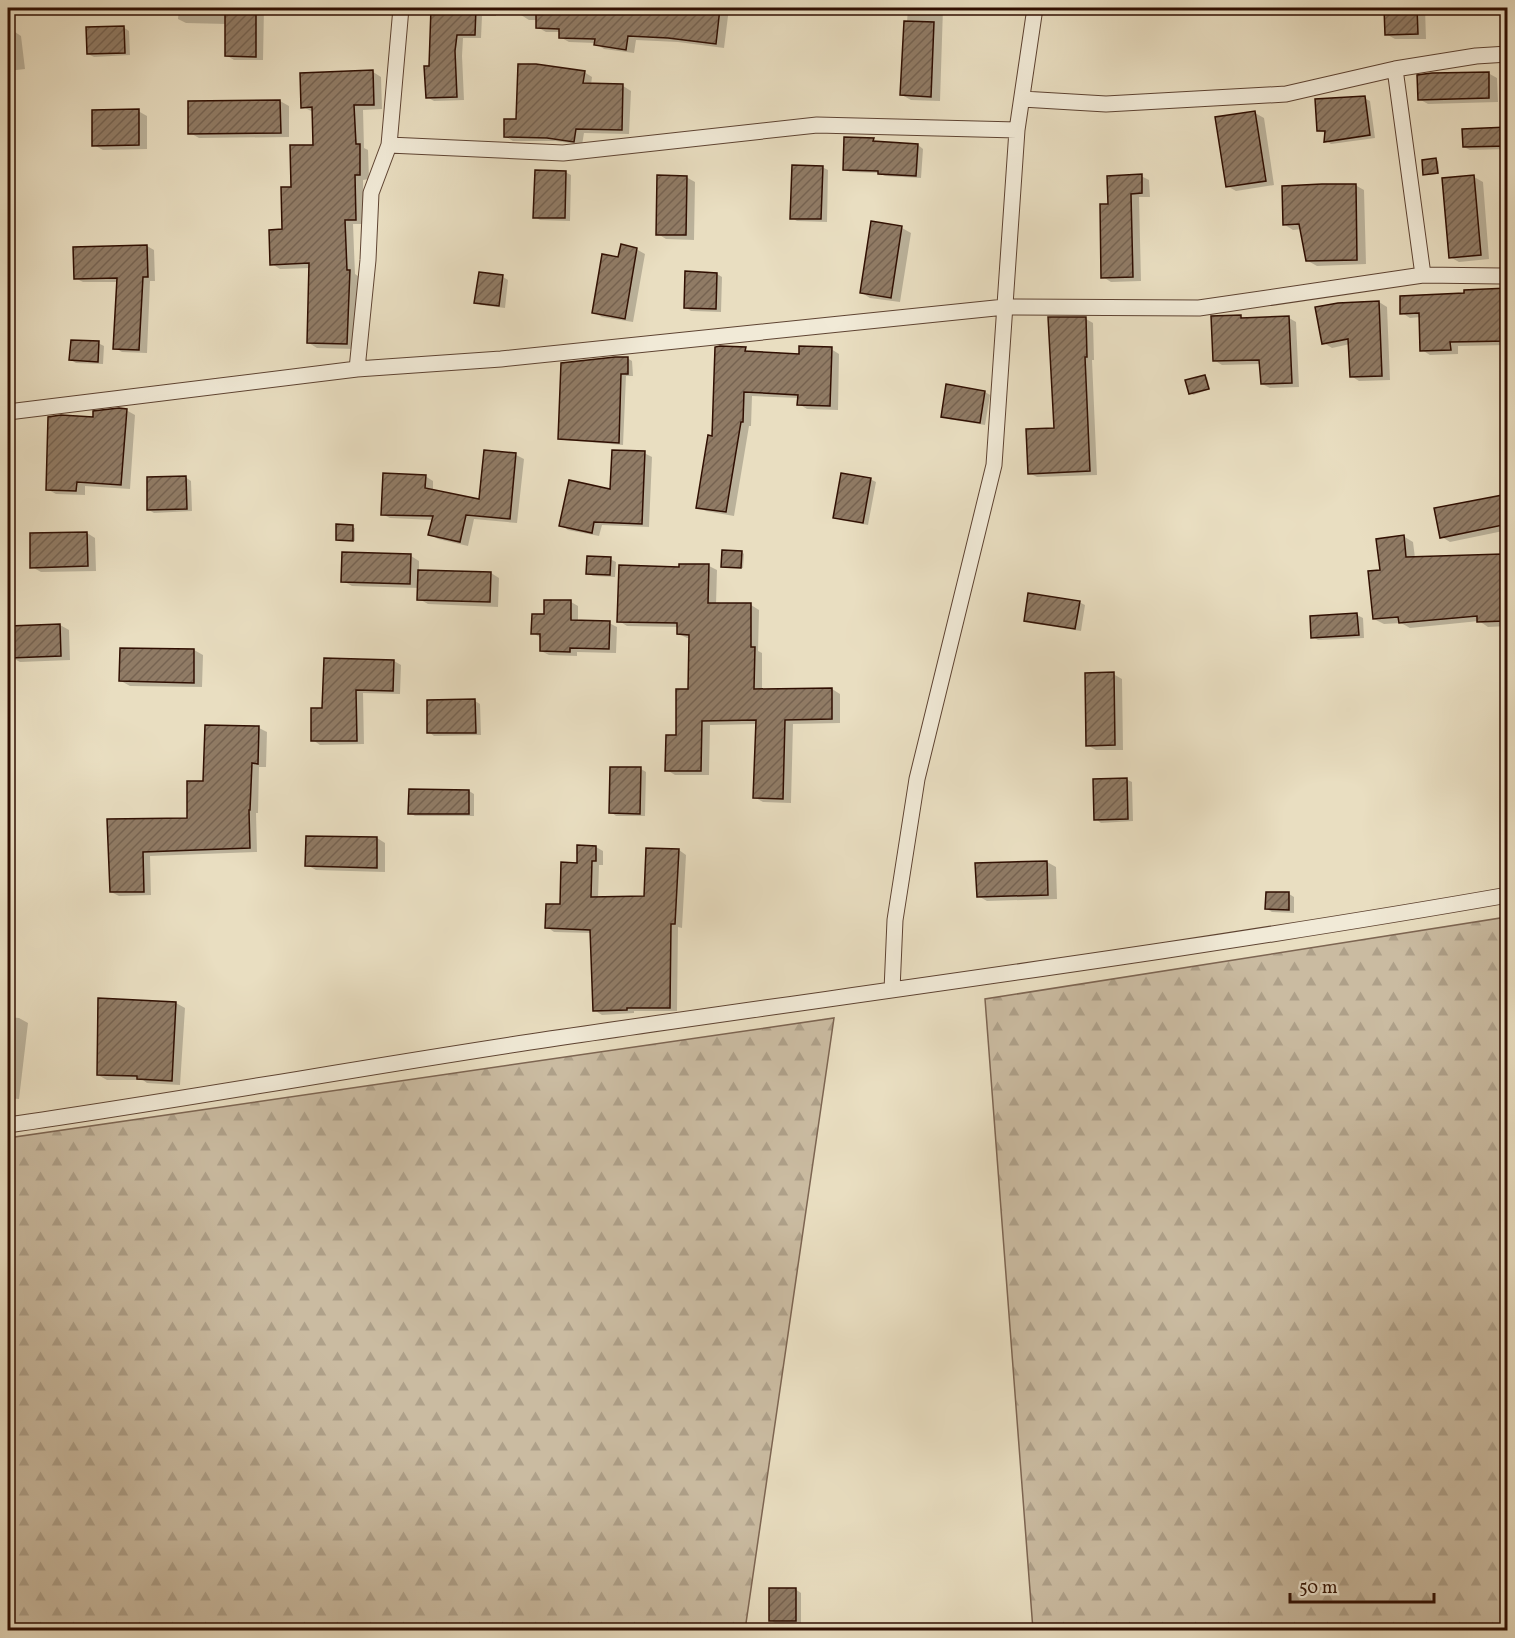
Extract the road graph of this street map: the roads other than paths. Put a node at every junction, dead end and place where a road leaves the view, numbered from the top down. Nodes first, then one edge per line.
1 (401, 8) edge
2 (1035, 8) edge
3 (1508, 54) edge
4 (1395, 69) junction
5 (1022, 99) junction
6 (1017, 130) junction
7 (389, 145) junction
8 (1508, 274) edge
9 (1423, 275) junction
10 (1005, 307) junction
11 (357, 369) junction
12 (8, 412) edge
13 (1508, 896) edge
14 (892, 990) junction
15 (8, 1125) edge

1 - 7 street
2 - 5 street
3 - 4 street
4 - 5 street
4 - 9 street
5 - 6 street
6 - 7 street
6 - 10 street
7 - 11 street
8 - 9 street
9 - 10 street
10 - 11 street
10 - 14 street
11 - 12 street
13 - 14 street
14 - 15 street

